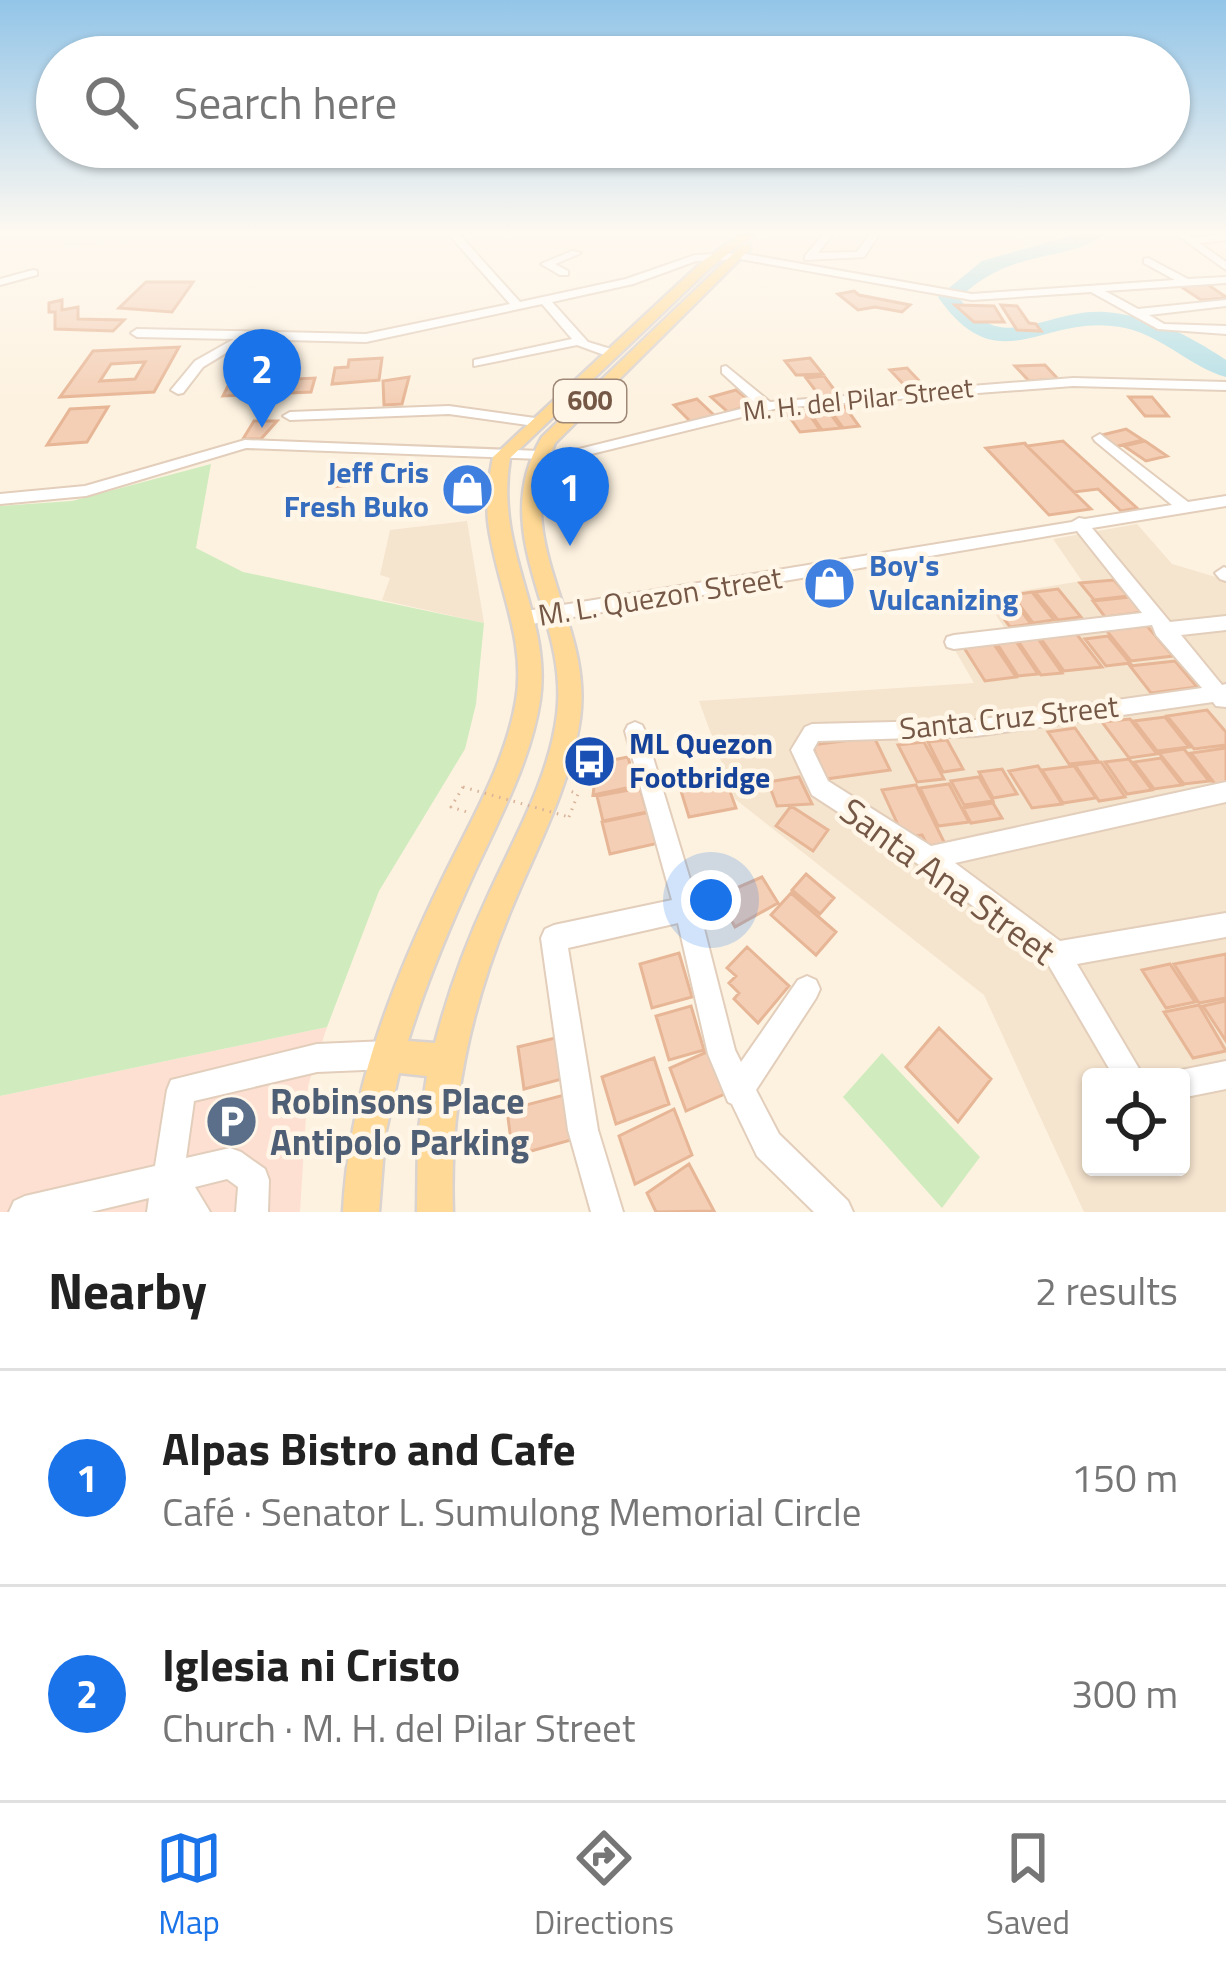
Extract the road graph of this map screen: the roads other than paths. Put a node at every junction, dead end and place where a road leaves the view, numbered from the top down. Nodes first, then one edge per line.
1 (501, 288) edge
2 (596, 288) edge
3 (683, 288) edge
4 (708, 288) edge
5 (915, 288) edge
6 (1113, 288) edge
7 (1093, 289) junction
8 (544, 301) junction
9 (1226, 303) edge
10 (518, 306) junction
11 (1135, 314) junction
12 (1226, 330) edge
13 (137, 333) dead end
14 (248, 336) junction
15 (579, 341) junction
16 (610, 352) junction
17 (478, 363) dead end
18 (726, 370) dead end
19 (1221, 387) edge
20 (178, 390) dead end
21 (766, 406) junction
22 (290, 416) dead end
23 (536, 422) junction
24 (1100, 438) dead end
25 (502, 457) junction
26 (537, 458) junction
27 (0, 499) edge
28 (1226, 501) edge
29 (1185, 508) junction
30 (1079, 524) junction
31 (557, 613) junction
32 (520, 619) junction
33 (1226, 623) edge
34 (1159, 624) junction
35 (954, 642) dead end
36 (1223, 696) edge
37 (635, 731) dead end
38 (802, 750) joint
39 (1226, 792) edge
40 (929, 858) junction
41 (687, 909) junction
42 (1226, 925) edge
43 (1057, 955) junction
44 (807, 989) dead end
45 (387, 1055) junction
46 (446, 1060) junction
47 (1125, 1068) edge
48 (1226, 1075) edge
49 (1190, 1082) edge
50 (738, 1092) junction
51 (168, 1177) junction
52 (25, 1212) edge
53 (163, 1212) edge
54 (194, 1212) edge
55 (251, 1212) edge
56 (361, 1212) edge
57 (435, 1212) edge
58 (607, 1212) edge
59 (836, 1212) edge

1 - 10 street
2 - 8 street
3 - 16 main road, 600
4 - 26 main road, 600
5 - 7 street
6 - 7 street
7 - 11 street
8 - 10 street
8 - 15 street
9 - 11 street
10 - 14 street
11 - 12 street
13 - 14 street
14 - 20 street
15 - 16 street
15 - 17 street
16 - 23 main road, 600
18 - 21 street
19 - 21 street, M. H. del Pilar Street
21 - 26 street, M. H. del Pilar Street
22 - 23 street
23 - 25 main road, 600
24 - 29 street
25 - 26 street, M. H. del Pilar Street
25 - 27 street, M. H. del Pilar Street
25 - 32 main road
26 - 31 main road, 600
28 - 29 street, M. L. Quezon Street
29 - 30 street, M. L. Quezon Street
30 - 31 street, M. L. Quezon Street
30 - 34 street
31 - 32 street, M. L. Quezon Street
31 - 46 main road, 600
32 - 45 main road
33 - 34 street
34 - 35 street
34 - 36 street
36 - 38 street, Santa Cruz Street
37 - 41 street
38 - 40 street, Santa Ana Street
39 - 40 street
40 - 43 street, Santa Ana Street
41 - 50 street
41 - 58 street
42 - 43 street
43 - 47 street, Santa Ana Street
44 - 50 street
45 - 46 main road
45 - 51 street
45 - 56 main road
46 - 57 main road, 600
48 - 49 street
50 - 59 street
51 - 52 street
51 - 53 street
51 - 54 street
51 - 55 street

